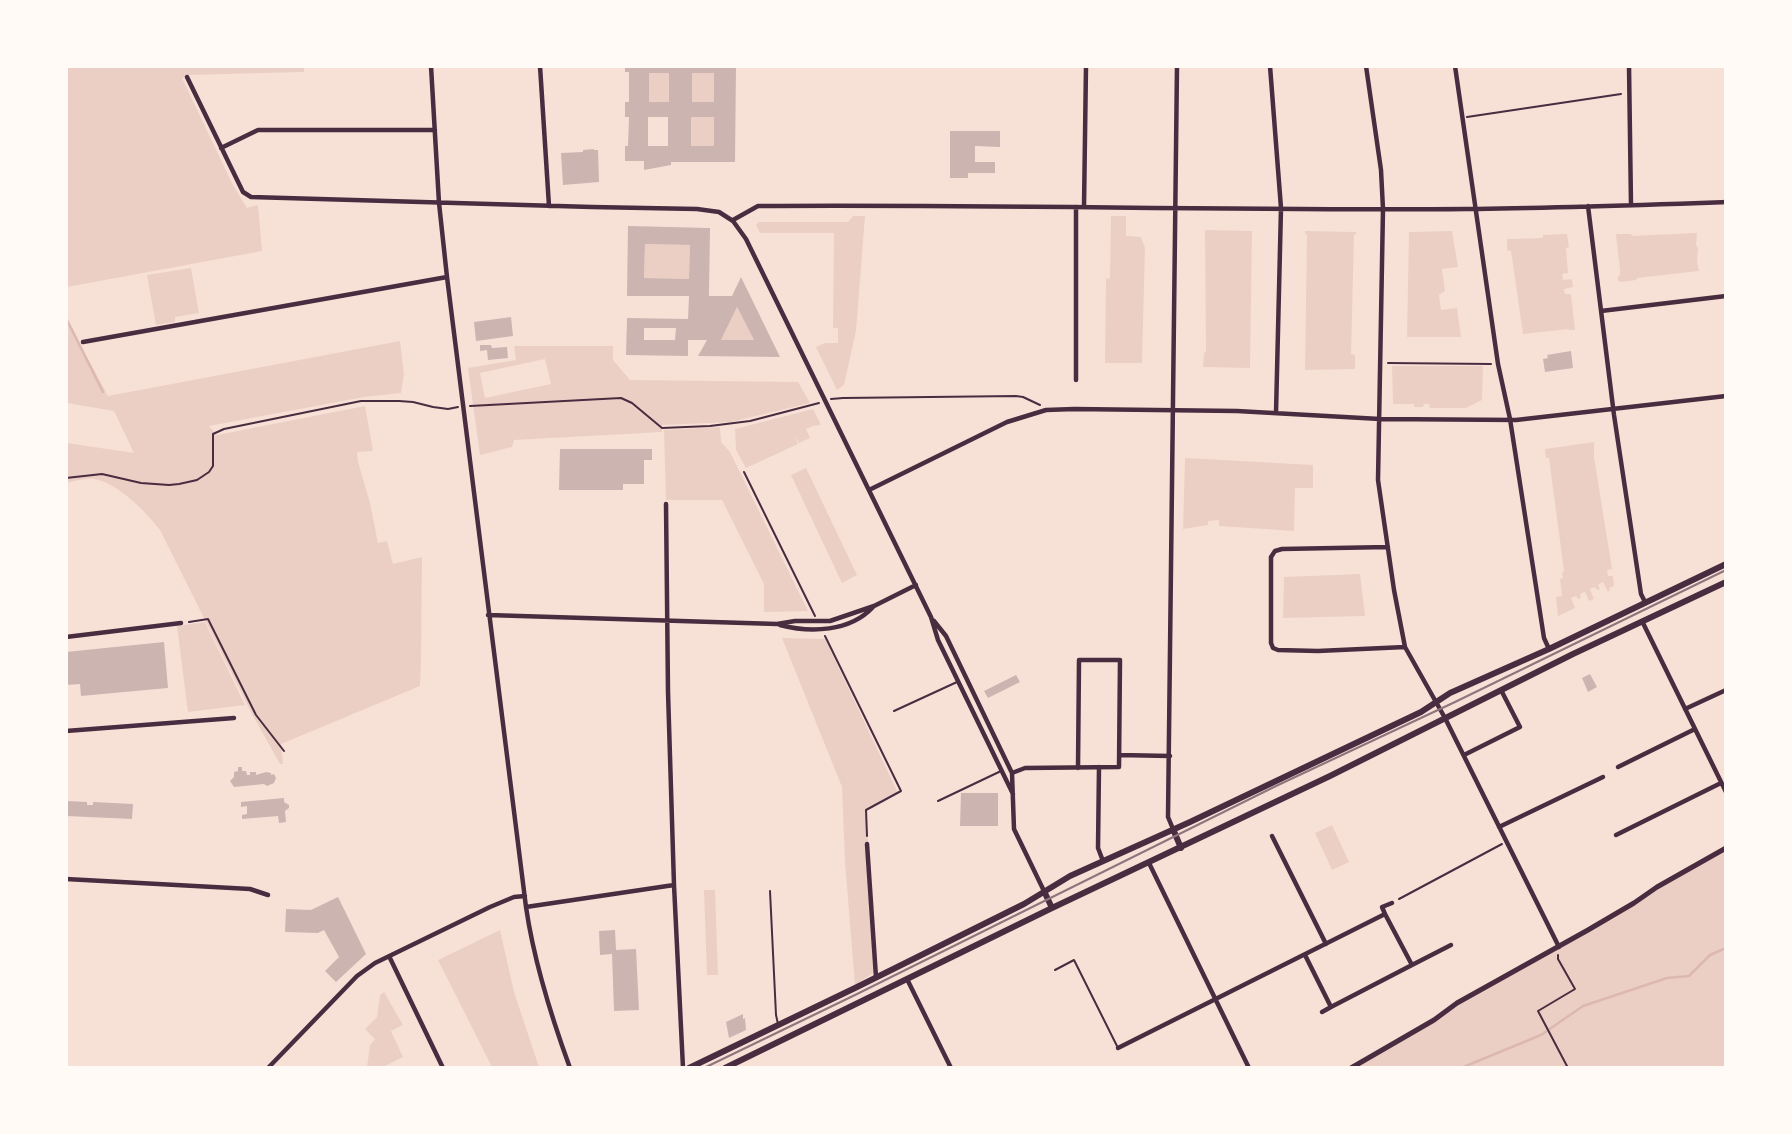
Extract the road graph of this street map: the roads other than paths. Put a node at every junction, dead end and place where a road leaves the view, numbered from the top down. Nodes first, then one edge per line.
1 (431, 66) edge
2 (540, 66) edge
3 (1086, 66) edge
4 (1177, 66) edge
5 (1270, 66) edge
6 (1366, 66) edge
7 (1455, 66) edge
8 (1629, 66) edge
9 (187, 77) dead end
10 (435, 130) junction
11 (222, 148) junction
12 (1726, 202) edge
13 (439, 203) junction
14 (1631, 205) junction
15 (549, 206) junction
16 (1588, 206) junction
17 (1076, 207) junction
18 (1084, 207) junction
19 (1176, 208) junction
20 (1281, 208) junction
21 (1383, 208) junction
22 (1475, 209) junction
23 (733, 220) junction
24 (447, 277) junction
25 (1726, 296) edge
26 (1601, 311) junction
27 (83, 342) dead end
28 (1076, 380) dead end
29 (1726, 396) edge
30 (1614, 410) junction
31 (1173, 411) junction
32 (1276, 413) junction
33 (1380, 419) junction
34 (1510, 419) junction
35 (869, 490) junction
36 (666, 504) dead end
37 (1388, 547) junction
38 (1726, 564) edge
39 (1726, 582) edge
40 (916, 585) junction
41 (1645, 602) junction
42 (874, 606) junction
43 (488, 615) junction
44 (931, 618) junction
45 (667, 621) junction
46 (1641, 621) junction
47 (181, 623) road end
48 (777, 624) junction
49 (66, 636) edge
50 (1405, 647) junction
51 (1549, 649) junction
52 (958, 681) junction
53 (1501, 689) junction
54 (1726, 690) edge
55 (1436, 702) junction
56 (1685, 709) junction
57 (894, 711) dead end
58 (234, 718) dead end
59 (1445, 718) junction
60 (1695, 729) junction
61 (66, 731) edge
62 (1119, 755) junction
63 (1464, 755) junction
64 (1170, 756) junction
65 (1618, 766) dead end
66 (1099, 767) junction
67 (1078, 768) junction
68 (1002, 771) junction
69 (1012, 773) junction
70 (1603, 776) dead end
71 (1721, 783) junction
72 (1726, 792) edge
73 (1013, 793) junction
74 (938, 801) dead end
75 (1499, 827) junction
76 (1173, 829) junction
77 (1616, 835) dead end
78 (1272, 836) dead end
79 (867, 844) road end
80 (1181, 848) junction
81 (1726, 848) edge
82 (1104, 861) junction
83 (1149, 863) junction
84 (66, 879) edge
85 (674, 885) junction
86 (771, 891) dead end
87 (1044, 891) junction
88 (268, 895) dead end
89 (525, 895) junction
90 (1392, 902) road end
91 (526, 907) junction
92 (1052, 908) junction
93 (1385, 914) junction
94 (1326, 944) junction
95 (1451, 945) dead end
96 (1559, 947) junction
97 (1305, 955) junction
98 (389, 956) junction
99 (1412, 965) junction
100 (1055, 970) dead end
101 (876, 978) junction
102 (907, 979) junction
103 (1217, 1000) junction
104 (1331, 1007) junction
105 (1322, 1012) dead end
106 (778, 1025) junction
107 (1118, 1048) joint
108 (268, 1068) edge
109 (443, 1068) edge
110 (570, 1068) edge
111 (683, 1068) edge
112 (689, 1068) edge
113 (725, 1068) edge
114 (951, 1068) edge
115 (1249, 1068) edge
116 (1351, 1068) edge

1 - 10 street
2 - 15 street
3 - 18 street
4 - 19 street
5 - 20 street
6 - 21 street
7 - 22 street
8 - 14 street
9 - 11 street
10 - 11 street
10 - 13 street
11 - 13 street
12 - 14 street
13 - 15 street
13 - 24 street
14 - 16 street
15 - 23 street
16 - 22 street
16 - 26 street
17 - 18 street
17 - 23 street
17 - 28 street
18 - 19 street
19 - 20 street
19 - 31 street
20 - 21 street
20 - 32 street
21 - 22 street
21 - 33 street
22 - 34 street
23 - 35 street
24 - 27 street
24 - 43 street
25 - 26 street
26 - 30 street
29 - 30 street
30 - 34 street
30 - 41 street
31 - 32 street
31 - 35 street
31 - 64 street
32 - 33 street
33 - 34 street
33 - 37 street
34 - 51 street
35 - 40 street
36 - 45 street
37 - 50 street
37 - 50 street
38 - 41 main road
39 - 46 main road
40 - 42 street
40 - 44 street
41 - 51 main road
42 - 48 street
42 - 48 street
43 - 45 street
43 - 89 street
44 - 52 street
44 - 69 street
45 - 48 street
45 - 85 street
46 - 53 main road
46 - 56 street
47 - 49 street
50 - 55 street
51 - 55 main road
52 - 57 lane
52 - 68 street
53 - 59 main road
53 - 63 street
54 - 56 street
55 - 59 street
55 - 76 main road
56 - 60 street
58 - 61 street
59 - 63 street
59 - 80 main road
60 - 65 street
60 - 71 street
62 - 64 street
62 - 66 street
62 - 67 street
63 - 75 street
64 - 76 street
66 - 67 street
66 - 82 street
67 - 69 street
68 - 73 street
68 - 74 lane
69 - 73 street
70 - 75 street
71 - 72 street
71 - 77 street
73 - 87 street
75 - 96 street
76 - 80 main road
76 - 82 main road
78 - 94 street
79 - 101 street
80 - 83 main road
81 - 96 street
82 - 87 main road
83 - 92 main road
83 - 103 street
84 - 88 street
85 - 91 street
85 - 111 street
86 - 106 lane
87 - 92 main road
87 - 101 main road
89 - 91 street
89 - 98 street
90 - 93 street
91 - 110 street
92 - 102 main road
93 - 94 street
93 - 99 street
94 - 97 street
95 - 99 street
96 - 116 street
97 - 103 street
97 - 104 street
98 - 108 street
98 - 109 street
99 - 104 street
100 - 107 lane
101 - 106 main road
102 - 113 main road
102 - 114 street
103 - 107 street
103 - 115 street
104 - 105 street
106 - 112 main road

